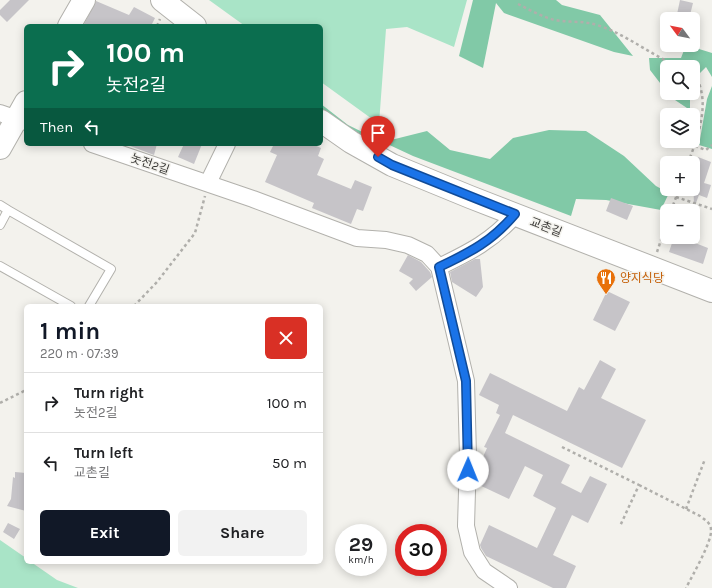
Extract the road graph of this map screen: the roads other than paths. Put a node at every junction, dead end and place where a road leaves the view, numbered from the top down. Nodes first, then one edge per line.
1 (84, 0) edge
2 (162, 0) edge
3 (70, 24) edge
4 (192, 24) edge
5 (17, 114) edge
6 (323, 122) edge
7 (98, 146) edge
8 (226, 146) edge
9 (0, 148) edge
10 (208, 183) junction
11 (0, 205) edge
12 (8, 210) junction
13 (515, 214) junction
14 (0, 225) edge
15 (0, 266) edge
16 (439, 267) junction
17 (712, 291) edge
18 (66, 304) edge
19 (90, 304) edge
20 (509, 588) edge

1 - 3 street
2 - 4 street
5 - 9 street
6 - 13 street, 교촌길
7 - 10 street, 놋전2길
8 - 10 street
10 - 16 street, 놋전2길
11 - 12 lane
12 - 14 lane
12 - 19 lane
13 - 16 street
13 - 17 street, 교촌길
15 - 18 lane
16 - 20 street

